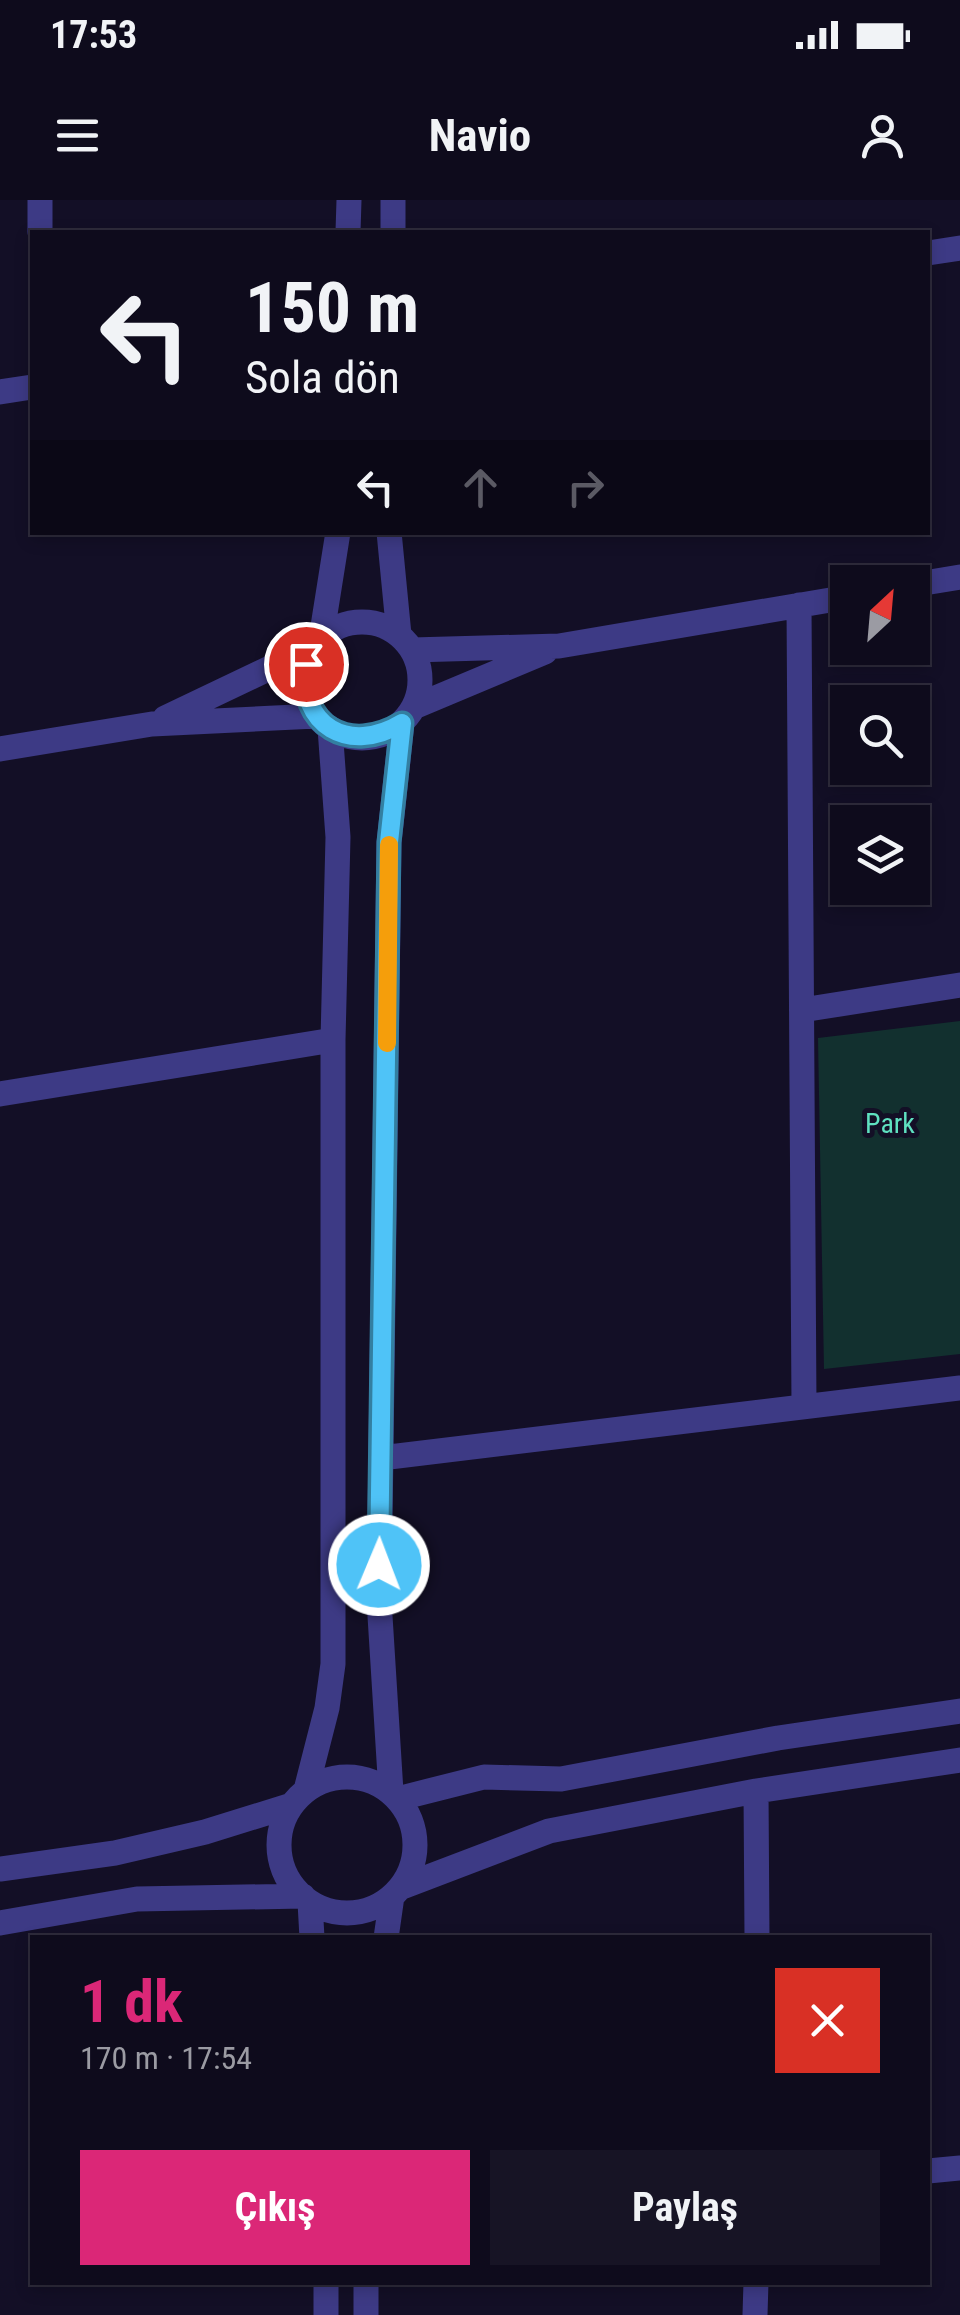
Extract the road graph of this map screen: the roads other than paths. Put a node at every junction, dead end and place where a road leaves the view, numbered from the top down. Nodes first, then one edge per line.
1 (40, 200) edge
2 (349, 200) edge
3 (393, 200) edge
4 (40, 230) edge
5 (348, 230) edge
6 (393, 230) edge
7 (960, 248) edge
8 (930, 253) edge
9 (30, 387) edge
10 (0, 392) edge
11 (337, 535) edge
12 (388, 535) edge
13 (960, 577) edge
14 (930, 583) edge
15 (830, 599) edge
16 (800, 605) junction
17 (405, 642) junction
18 (317, 643) junction
19 (559, 646) junction
20 (408, 715) junction
21 (323, 722) junction
22 (152, 724) junction
23 (0, 748) edge
24 (960, 985) edge
25 (802, 1010) junction
26 (334, 1040) junction
27 (0, 1094) edge
28 (960, 1388) edge
29 (804, 1406) junction
30 (381, 1458) junction
31 (960, 1711) edge
32 (960, 1760) edge
33 (756, 1790) junction
34 (394, 1796) junction
35 (299, 1798) junction
36 (0, 1869) edge
37 (397, 1891) junction
38 (307, 1899) junction
39 (0, 1922) edge
40 (312, 1935) edge
41 (387, 1935) edge
42 (757, 1935) edge
43 (960, 2168) edge
44 (930, 2171) edge
45 (326, 2285) edge
46 (366, 2285) edge
47 (756, 2285) edge
48 (326, 2315) edge
49 (366, 2315) edge
50 (756, 2315) edge

1 - 4 street
2 - 5 street
3 - 6 street
7 - 8 street
9 - 10 street
11 - 18 street
12 - 17 street
13 - 14 street
15 - 16 street
16 - 19 street
16 - 25 street
17 - 18 street
17 - 19 street
17 - 20 street
18 - 21 street
18 - 22 street
19 - 20 street
20 - 21 street
20 - 30 street
21 - 22 street
21 - 26 street
22 - 23 street
24 - 25 street
25 - 29 street
26 - 27 street
26 - 35 street
28 - 29 street
29 - 30 street
30 - 34 street
31 - 34 street
32 - 33 street
33 - 37 street
33 - 42 street
34 - 35 street
34 - 37 street
35 - 36 street
35 - 38 street
37 - 38 street
37 - 41 street
38 - 39 street
38 - 40 street
43 - 44 street
45 - 48 street
46 - 49 street
47 - 50 street

